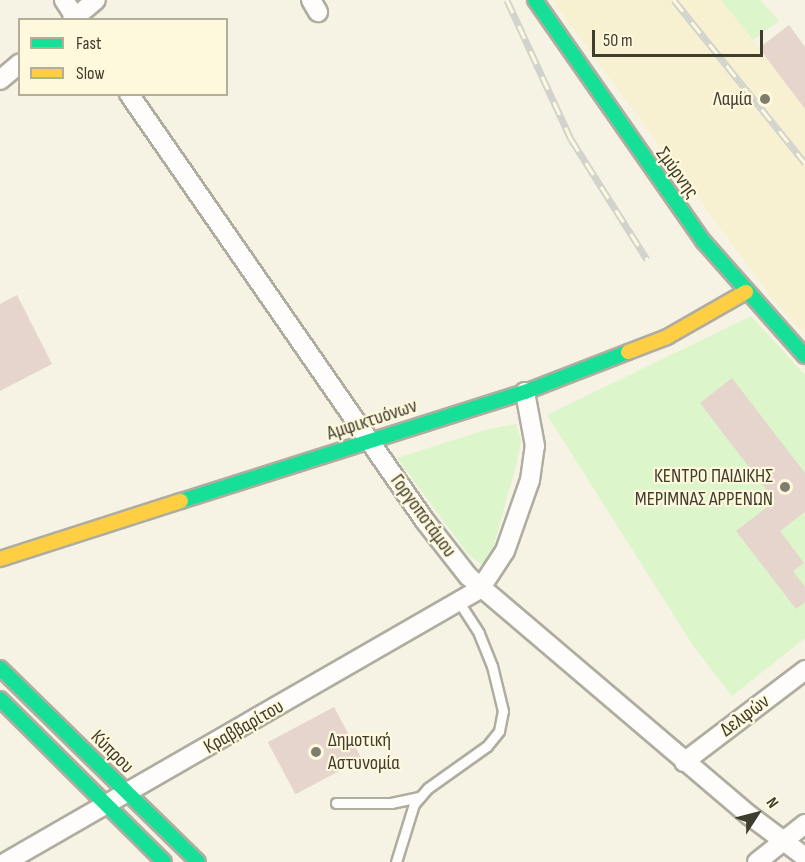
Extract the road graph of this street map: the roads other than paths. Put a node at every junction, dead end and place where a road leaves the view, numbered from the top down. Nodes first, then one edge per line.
1 (64, 0) edge
2 (96, 0) edge
3 (535, 0) edge
4 (73, 18) edge
5 (75, 18) edge
6 (18, 65) edge
7 (0, 80) edge
8 (130, 96) edge
9 (746, 292) junction
10 (805, 356) edge
11 (525, 392) junction
12 (371, 441) junction
13 (0, 559) edge
14 (480, 589) junction
15 (460, 604) junction
16 (0, 668) edge
17 (805, 670) edge
18 (0, 699) edge
19 (684, 762) junction
20 (126, 794) junction
21 (420, 796) junction
22 (336, 803) dead end
23 (105, 806) junction
24 (805, 824) edge
25 (783, 842) junction
26 (805, 857) edge
27 (6, 862) edge
28 (164, 862) edge
29 (198, 862) edge
30 (396, 862) edge
31 (757, 862) edge

1 - 4 street
2 - 5 street
3 - 9 street, Σμύρνης
6 - 7 street
8 - 12 street, Γοργοποτάμου
9 - 10 street, Σμύρνης
9 - 11 street, Αμφικτυόνων
11 - 12 street, Αμφικτυόνων
11 - 14 street, Κραββαρίτου
12 - 13 street, Αμφικτυόνων
12 - 14 street, Γοργοποτάμου
14 - 15 street, Κραββαρίτου
14 - 19 street, Γοργοποτάμου
15 - 20 street, Κραββαρίτου
15 - 21 lane
16 - 20 street, Κύπρου
17 - 19 street, Δελφών
18 - 23 street
19 - 25 street, Γοργοποτάμου
20 - 23 street, Κραββαρίτου
20 - 29 street, Κύπρου
21 - 22 lane
21 - 30 lane
23 - 27 street, Κραββαρίτου
23 - 28 street
24 - 25 street
25 - 26 street, Γοργοποτάμου
25 - 31 street

